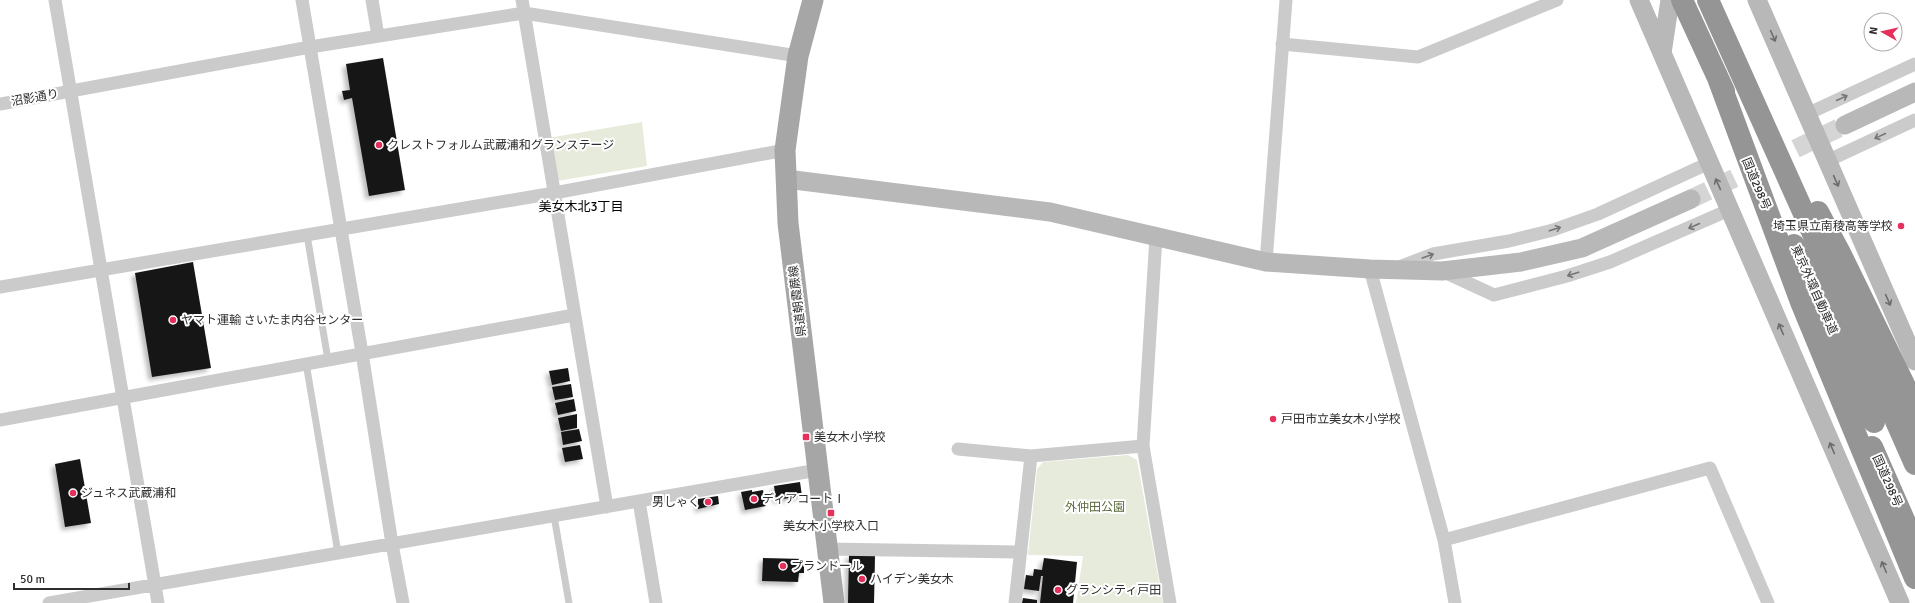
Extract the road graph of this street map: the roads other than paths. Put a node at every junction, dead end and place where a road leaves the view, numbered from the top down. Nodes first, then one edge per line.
1 (55, 0) edge
2 (302, 0) edge
3 (372, 0) edge
4 (522, 0) edge
5 (813, 0) edge
6 (1286, 0) edge
7 (1556, 0) edge
8 (1639, 0) edge
9 (1672, 0) edge
10 (1682, 0) edge
11 (1708, 0) edge
12 (1718, 0) edge
13 (1757, 0) edge
14 (524, 13) junction
15 (378, 36) junction
16 (1282, 44) junction
17 (310, 47) junction
18 (1662, 53) junction
19 (798, 56) junction
20 (1915, 64) edge
21 (1740, 69) junction
22 (1718, 78) junction
23 (71, 91) junction
24 (1915, 92) edge
25 (0, 104) edge
26 (1807, 114) junction
27 (1915, 120) edge
28 (1845, 125) tunnel mouth
29 (785, 150) junction
30 (1827, 161) junction
31 (1709, 163) junction
32 (786, 179) junction
33 (554, 193) junction
34 (1691, 199) tunnel mouth
35 (1729, 210) junction
36 (341, 229) junction
37 (307, 234) junction
38 (1156, 236) junction
39 (1266, 262) junction
40 (1370, 269) junction
41 (101, 270) junction
42 (1392, 270) junction
43 (1442, 271) junction
44 (0, 287) edge
45 (574, 314) junction
46 (362, 353) junction
47 (328, 360) junction
48 (1915, 361) edge
49 (306, 363) junction
50 (123, 397) junction
51 (1915, 407) edge
52 (0, 420) edge
53 (1915, 435) edge
54 (1142, 446) junction
55 (958, 449) dead end
56 (1032, 456) junction
57 (1915, 464) edge
58 (818, 470) junction
59 (639, 501) junction
60 (607, 506) junction
61 (1915, 515) edge
62 (554, 516) junction
63 (1444, 540) junction
64 (392, 544) junction
65 (1915, 545) edge
66 (827, 549) junction
67 (1021, 552) junction
68 (338, 553) junction
69 (1915, 578) edge
70 (155, 585) junction
71 (49, 603) edge
72 (158, 603) edge
73 (403, 603) edge
74 (569, 603) edge
75 (656, 603) edge
76 (834, 603) edge
77 (1015, 603) edge
78 (1170, 603) edge
79 (1455, 603) edge
80 (1768, 603) edge
81 (1900, 603) edge

1 - 23 street
2 - 17 street
3 - 15 street
4 - 14 street
5 - 19 main road, 県道朝霞蕨線
6 - 16 street
7 - 16 street
8 - 18 street
9 - 18 street
9 - 65 highway, 国道298号
10 - 22 highway, 東京外環自動車道, bridge
11 - 21 highway, 東京外環自動車道, bridge
12 - 53 highway
13 -> 26 street
14 - 15 street, 沼影通り
14 - 19 street, 沼影通り
14 - 33 street
15 - 17 street, 沼影通り
16 - 39 street
17 - 23 street, 沼影通り
17 - 36 street
18 - 31 street
19 - 29 main road, 県道朝霞蕨線
26 -> 20 street
21 - 51 highway, bridge
21 - 57 highway, 東京外環自動車道, bridge
22 - 61 highway, 東京外環自動車道, bridge
22 - 69 highway, bridge
23 - 25 street, 沼影通り
23 - 41 street
24 - 28 street
26 - 30 street
27 -> 30 street
29 - 32 main road, 県道朝霞蕨線
29 - 33 street
30 -> 48 street
35 -> 31 street
42 -> 31 street
32 - 38 street
32 - 58 main road, 県道朝霞蕨線
33 - 36 street
33 - 45 street
34 - 43 street
35 -> 43 street
81 -> 35 street
36 - 37 street
36 - 46 street
37 - 41 street
37 - 47 lane
38 - 39 street
38 - 54 street
39 - 40 street
40 - 42 street
40 - 63 street
41 - 44 street
41 - 50 street
42 - 43 street
45 - 46 street
45 - 60 street
46 - 47 street
46 - 64 street
47 - 49 street
49 - 50 street
49 - 68 lane
50 - 52 street
50 - 70 street
54 - 56 street
54 - 78 street
55 - 56 street
56 - 67 street
58 - 59 street
58 - 66 main road, 県道朝霞蕨線
59 - 60 street
59 - 75 street
60 - 62 street
62 - 64 street
62 - 74 lane
63 - 79 street
63 - 80 street
64 - 68 street
64 - 73 street
66 - 67 street
66 - 76 main road, 県道朝霞蕨線
67 - 77 street
68 - 70 street
70 - 71 street
70 - 72 street

